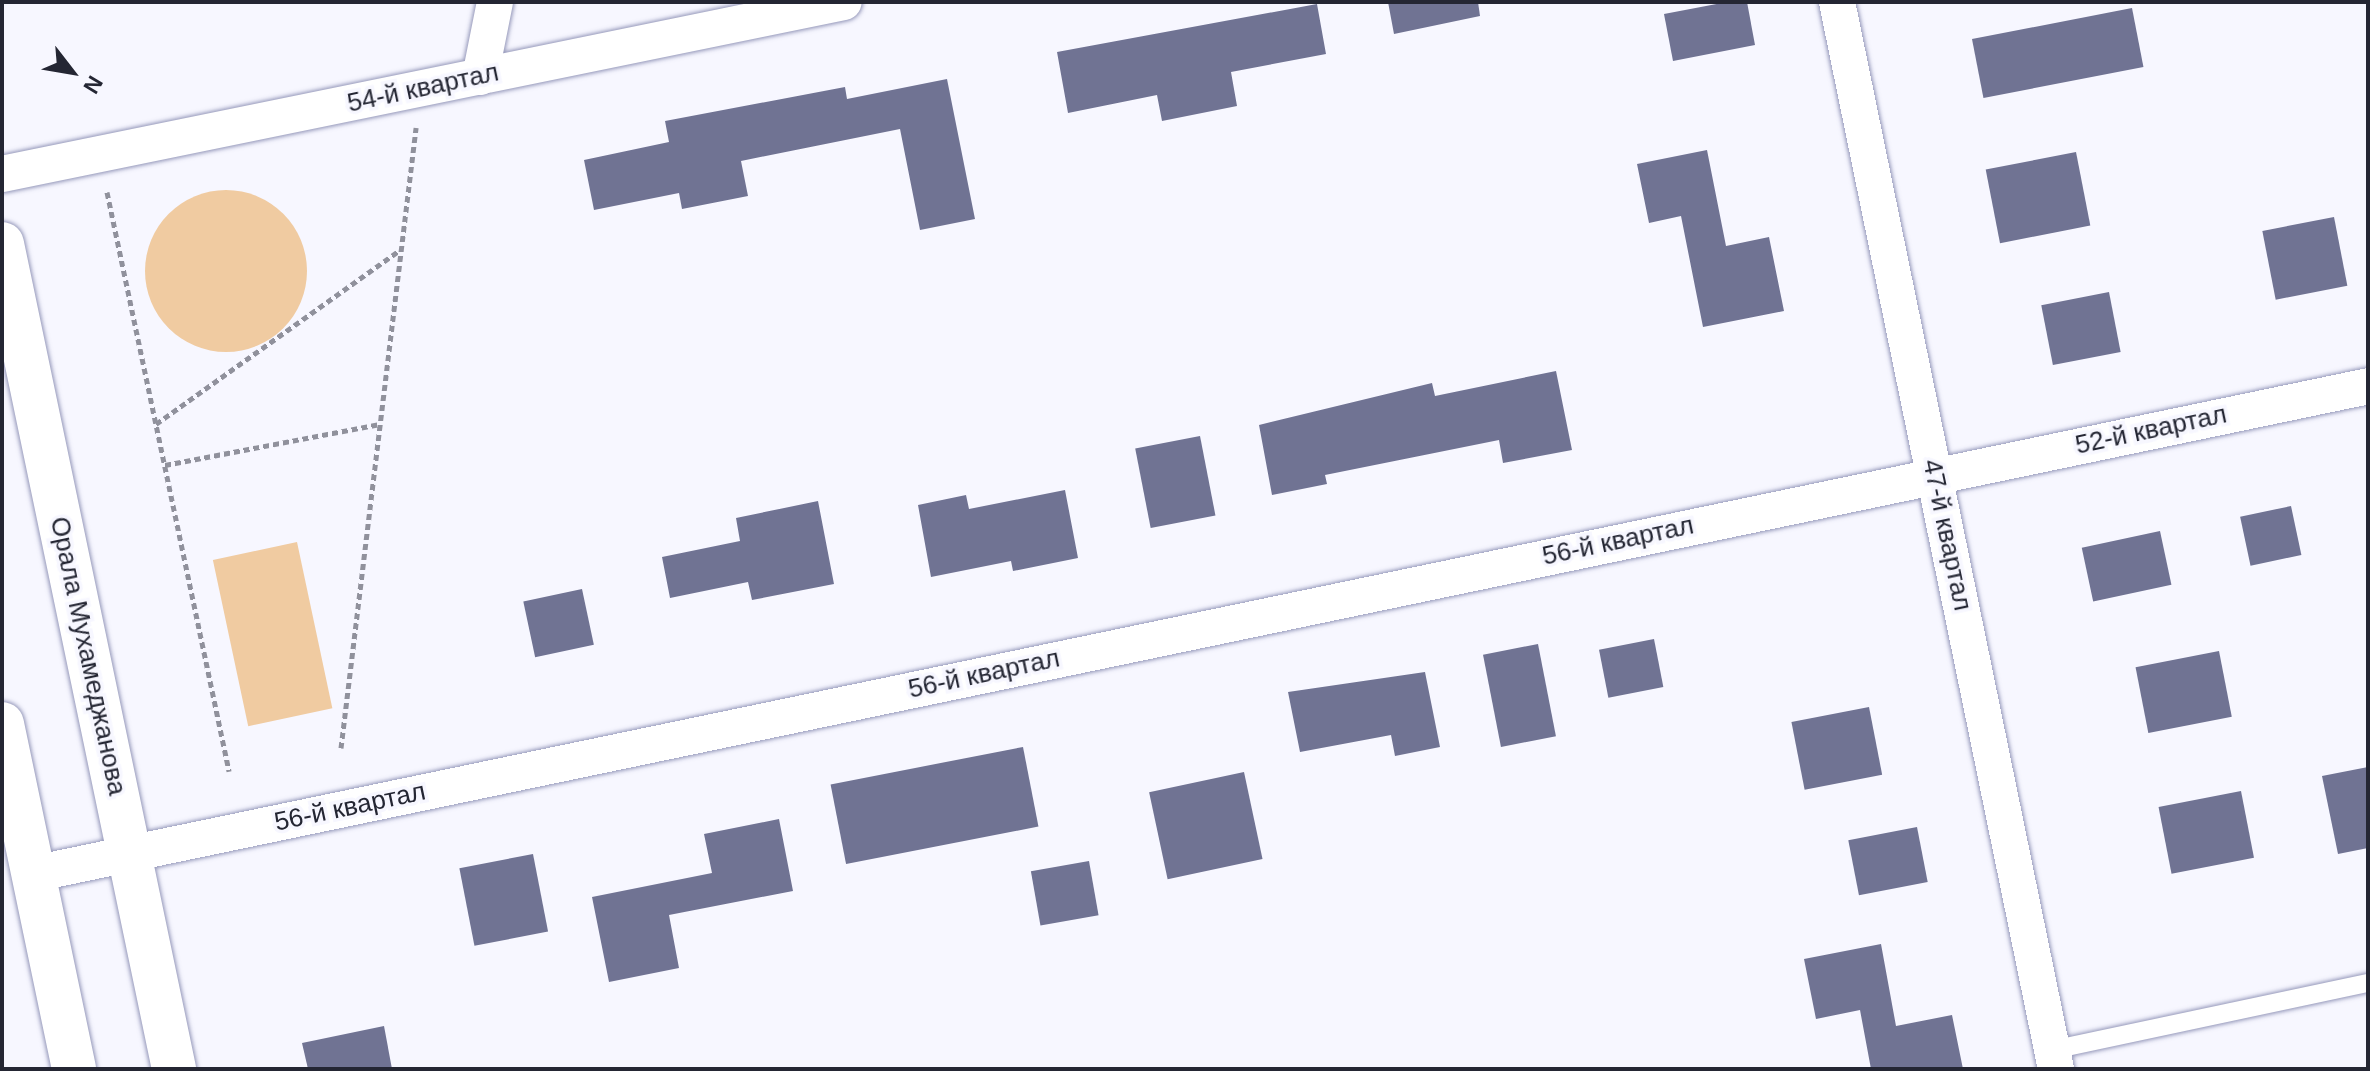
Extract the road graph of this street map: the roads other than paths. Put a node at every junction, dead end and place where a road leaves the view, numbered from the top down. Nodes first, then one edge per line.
1 (495, 2) edge
2 (844, 2) edge
3 (1837, 2) edge
4 (480, 77) junction
5 (2, 174) edge
6 (2, 244) edge
7 (2368, 386) edge
8 (1934, 475) junction
9 (2, 724) edge
10 (129, 854) junction
11 (33, 874) junction
12 (2368, 983) edge
13 (2054, 1060) edge
14 (74, 1069) edge
15 (174, 1069) edge

1 - 4 street
2 - 4 street, 54-й квартал
3 - 8 street, 47-й квартал
4 - 5 street, 54-й квартал
6 - 10 street, Орала Мухамеджанова
7 - 8 street, 52-й квартал
8 - 10 street, 56-й квартал
8 - 13 street, 47-й квартал
9 - 11 street
10 - 11 street, 56-й квартал
10 - 15 street, Орала Мухамеджанова
11 - 14 street
12 - 13 lane

